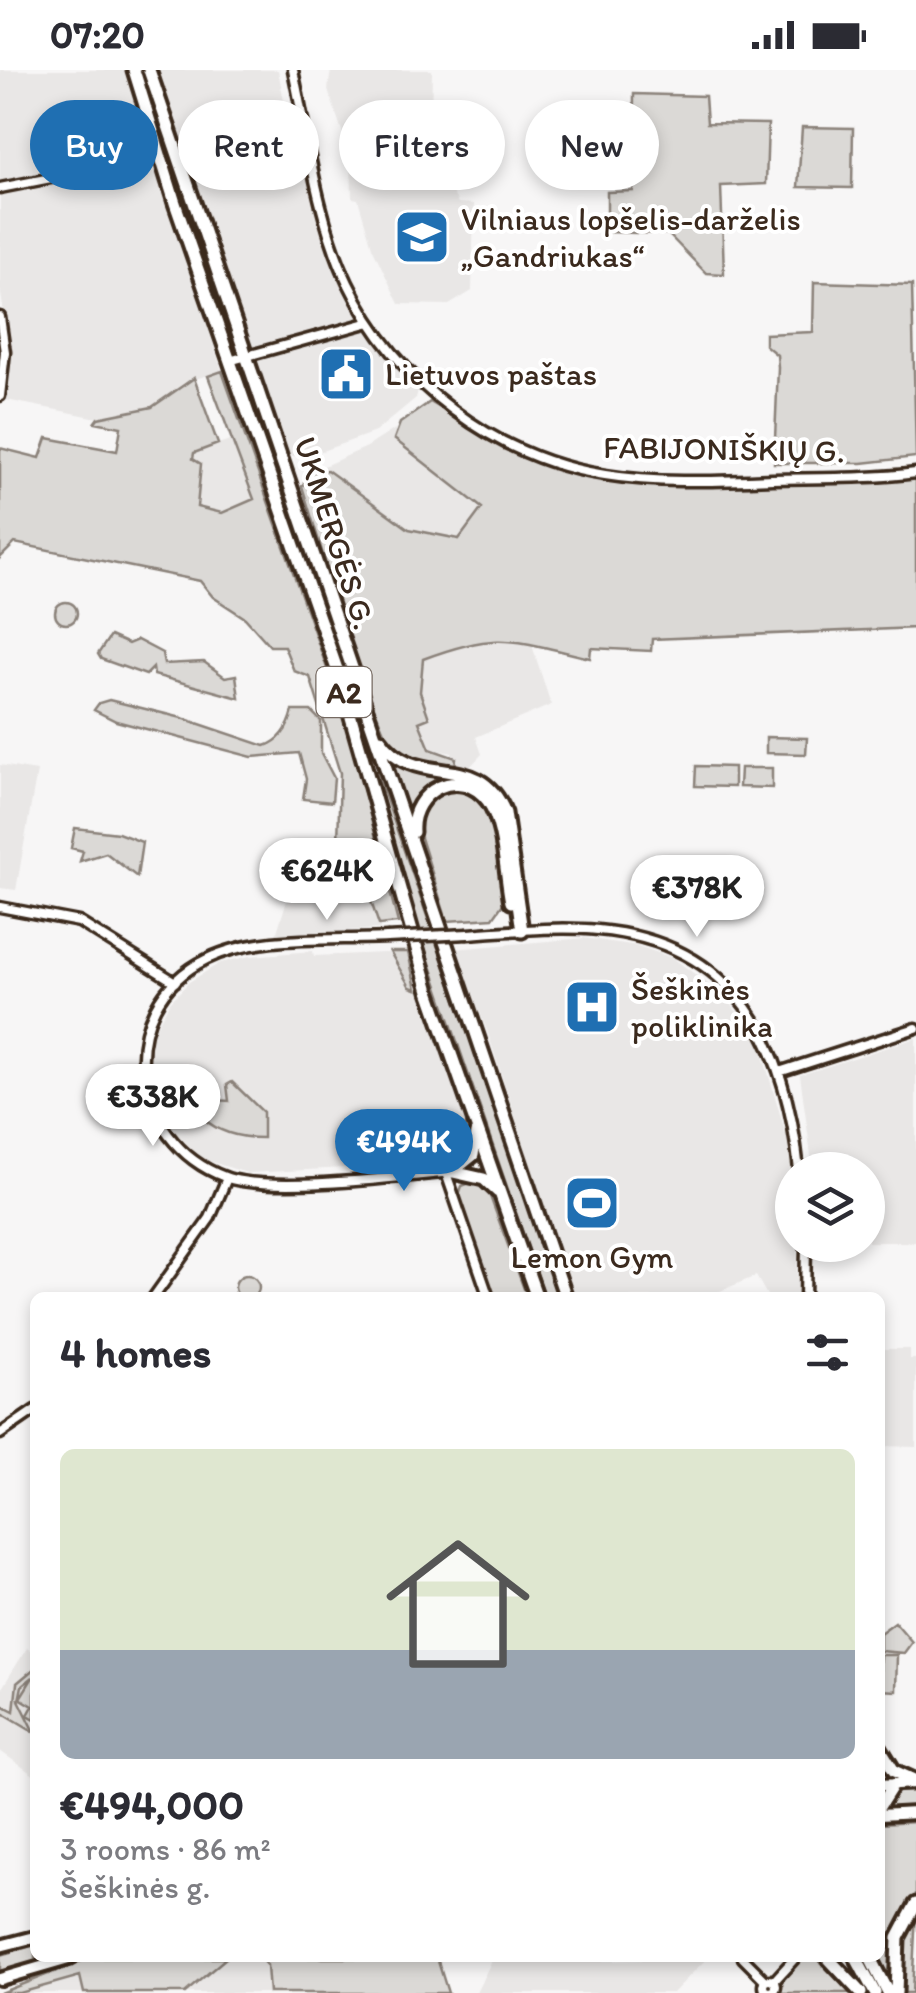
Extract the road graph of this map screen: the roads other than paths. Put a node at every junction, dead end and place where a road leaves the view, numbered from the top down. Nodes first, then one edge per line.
1 (134, 70) edge
2 (149, 70) edge
3 (293, 70) edge
4 (143, 100) edge
5 (170, 137) junction
6 (158, 140) edge
7 (158, 147) edge
8 (30, 182) edge
9 (0, 188) edge
10 (0, 317) edge
11 (370, 322) junction
12 (247, 357) junction
13 (229, 361) junction
14 (1, 396) edge
15 (916, 473) edge
16 (369, 722) junction
17 (414, 849) junction
18 (0, 907) edge
19 (518, 931) junction
20 (175, 982) junction
21 (916, 1028) edge
22 (782, 1072) junction
23 (476, 1124) junction
24 (797, 1152) edge
25 (449, 1172) junction
26 (227, 1178) junction
27 (501, 1195) junction
28 (806, 1262) edge
29 (157, 1292) edge
30 (487, 1292) edge
31 (536, 1292) edge
32 (564, 1292) edge
33 (805, 1292) edge
34 (30, 1413) edge
35 (0, 1434) edge
36 (885, 1759) edge
37 (894, 1778) junction
38 (885, 1782) edge
39 (916, 1782) edge
40 (885, 1796) edge
41 (916, 1814) edge
42 (885, 1816) edge
43 (916, 1904) edge
44 (30, 1937) edge
45 (0, 1946) edge
46 (58, 1962) edge
47 (747, 1962) edge
48 (791, 1962) edge
49 (832, 1962) edge
50 (858, 1962) edge
51 (872, 1962) edge
52 (0, 1979) edge
53 (773, 1987) edge
54 (861, 1993) edge
55 (876, 1993) edge
56 (888, 1993) edge
57 (896, 1993) edge

1 - 4 highway, UKMERGĖS G. / A2
2 - 5 highway, UKMERGĖS G. / A2
3 - 11 street, FABIJONIŠKIŲ G.
5 - 6 highway
5 - 12 highway, UKMERGĖS G. / A2
7 - 13 highway, UKMERGĖS G. / A2
8 - 9 street
10 - 14 street
11 - 12 street
11 - 15 street, FABIJONIŠKIŲ G.
12 - 13 street
12 - 16 highway, UKMERGĖS G. / A2
13 - 23 highway, UKMERGĖS G. / A2
16 - 17 highway, UKMERGĖS G. / A2
16 - 19 highway
17 - 19 highway
17 - 32 highway, UKMERGĖS G. / A2
18 - 20 street
19 - 20 street, bridge
19 - 22 street
20 - 26 street
21 - 22 street
22 - 24 street
23 - 25 highway
23 - 27 highway, UKMERGĖS G. / A2
25 - 26 street
25 - 27 highway
25 - 30 street
26 - 29 street
27 - 31 highway, UKMERGĖS G. / A2
28 - 33 street
34 - 35 street
36 - 37 highway
37 - 38 main road
37 - 39 highway
37 - 40 main road
41 - 42 main road
43 - 57 highway
44 - 45 main road
46 - 52 main road
47 - 53 street
48 - 53 street
49 - 54 highway
50 - 55 highway
51 - 56 highway

